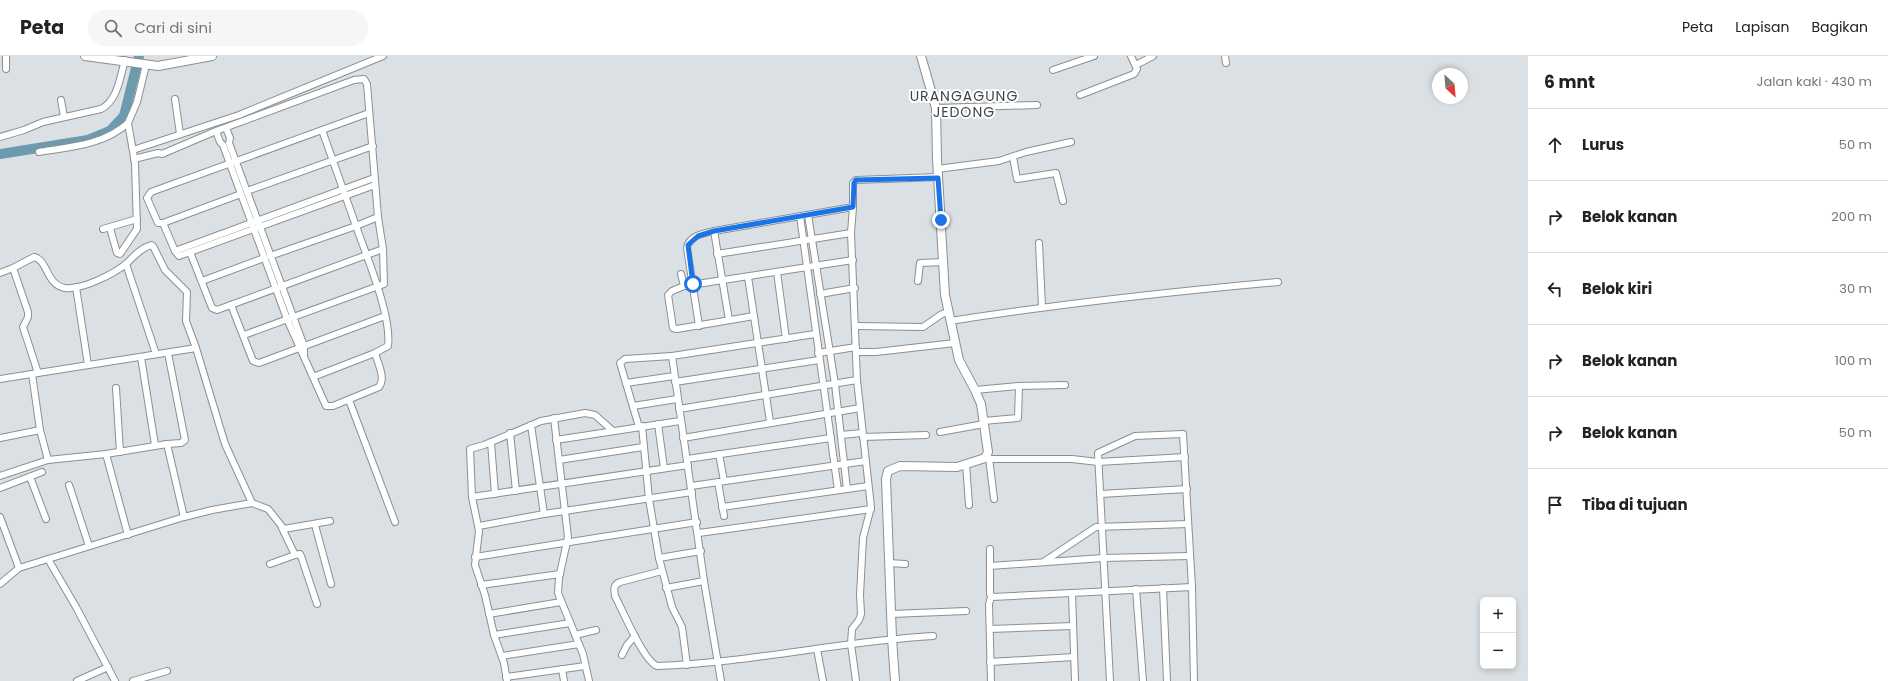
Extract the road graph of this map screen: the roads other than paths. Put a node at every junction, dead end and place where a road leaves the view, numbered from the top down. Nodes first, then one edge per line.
1 (6, 56) edge
2 (85, 56) edge
3 (212, 56) edge
4 (382, 56) edge
5 (921, 56) edge
6 (1093, 56) edge
7 (1132, 56) edge
8 (1153, 56) edge
9 (1225, 56) edge
10 (126, 60) junction
11 (1226, 63) dead end
12 (145, 65) junction
13 (1136, 65) junction
14 (6, 69) dead end
15 (1053, 70) dead end
16 (1080, 95) dead end
17 (61, 100) dead end
18 (175, 100) dead end
19 (1037, 105) dead end
20 (936, 108) junction
21 (369, 113) junction
22 (64, 117) junction
23 (128, 123) junction
24 (226, 128) junction
25 (322, 130) junction
26 (216, 131) junction
27 (180, 134) junction
28 (0, 137) edge
29 (1071, 142) dead end
30 (226, 144) junction
31 (373, 146) junction
32 (133, 150) junction
33 (39, 152) dead end
34 (1013, 157) junction
35 (333, 160) junction
36 (135, 161) junction
37 (232, 162) junction
38 (938, 173) junction
39 (374, 178) junction
40 (375, 186) junction
41 (244, 193) junction
42 (344, 193) junction
43 (1062, 201) dead end
44 (854, 203) junction
45 (808, 214) junction
46 (800, 216) junction
47 (378, 217) junction
48 (137, 219) junction
49 (163, 223) junction
50 (255, 225) junction
51 (356, 226) junction
52 (110, 228) junction
53 (103, 229) dead end
54 (714, 231) junction
55 (852, 233) junction
56 (812, 240) junction
57 (803, 241) junction
58 (1039, 243) dead end
59 (383, 249) junction
60 (175, 252) junction
61 (190, 252) junction
62 (717, 254) junction
63 (366, 255) junction
64 (267, 257) junction
65 (853, 260) junction
66 (943, 262) junction
67 (126, 264) junction
68 (816, 266) junction
69 (13, 268) junction
70 (806, 268) junction
71 (778, 272) junction
72 (0, 273) edge
73 (682, 274) dead end
74 (748, 277) junction
75 (202, 281) junction
76 (721, 281) junction
77 (918, 281) dead end
78 (1278, 282) dead end
79 (693, 284) junction
80 (684, 286) junction
81 (76, 287) junction
82 (278, 287) junction
83 (377, 287) junction
84 (854, 288) junction
85 (820, 294) junction
86 (231, 305) junction
87 (1042, 307) junction
88 (948, 312) junction
89 (384, 316) junction
90 (754, 316) junction
91 (290, 318) junction
92 (729, 320) junction
93 (950, 321) junction
94 (699, 326) junction
95 (855, 326) junction
96 (816, 334) junction
97 (244, 335) junction
98 (786, 339) junction
99 (758, 343) junction
100 (955, 343) junction
101 (301, 347) junction
102 (196, 348) junction
103 (856, 350) junction
104 (830, 351) junction
105 (168, 352) junction
106 (374, 353) junction
107 (156, 354) junction
108 (672, 356) junction
109 (141, 357) junction
110 (819, 357) junction
111 (88, 365) junction
112 (762, 368) junction
113 (35, 374) junction
114 (313, 377) junction
115 (0, 379) edge
116 (674, 379) junction
117 (857, 380) junction
118 (626, 383) junction
119 (835, 384) junction
120 (1065, 385) dead end
121 (823, 386) junction
122 (1019, 386) junction
123 (116, 388) dead end
124 (976, 390) junction
125 (766, 396) junction
126 (677, 399) junction
127 (349, 400) junction
128 (633, 406) junction
129 (860, 408) junction
130 (679, 409) junction
131 (838, 410) junction
132 (828, 412) junction
133 (554, 418) junction
134 (680, 421) junction
135 (770, 422) junction
136 (983, 422) junction
137 (658, 424) junction
138 (531, 425) junction
139 (640, 427) junction
140 (40, 430) junction
141 (613, 431) junction
142 (940, 432) dead end
143 (510, 433) junction
144 (841, 435) junction
145 (863, 435) junction
146 (926, 435) dead end
147 (0, 438) edge
148 (683, 438) junction
149 (831, 438) junction
150 (556, 440) junction
151 (491, 442) junction
152 (166, 444) junction
153 (155, 445) junction
154 (643, 447) junction
155 (120, 452) junction
156 (106, 454) junction
157 (719, 454) junction
158 (989, 457) junction
159 (1185, 457) junction
160 (48, 460) junction
161 (559, 460) junction
162 (866, 461) junction
163 (687, 462) junction
164 (1098, 462) junction
165 (845, 464) junction
166 (966, 464) junction
167 (835, 465) junction
168 (664, 468) junction
169 (646, 471) junction
170 (42, 472) dead end
171 (0, 476) edge
172 (30, 477) junction
173 (721, 481) junction
174 (562, 484) junction
175 (69, 485) dead end
176 (868, 486) junction
177 (540, 487) junction
178 (0, 488) edge
179 (692, 489) junction
180 (848, 489) junction
181 (838, 490) junction
182 (1187, 490) junction
183 (516, 491) junction
184 (495, 494) junction
185 (1100, 494) junction
186 (472, 497) junction
187 (649, 499) junction
188 (994, 499) dead end
189 (252, 503) junction
190 (969, 505) dead end
191 (722, 507) junction
192 (871, 509) junction
193 (566, 510) junction
194 (544, 514) junction
195 (724, 516) dead end
196 (0, 517) edge
197 (184, 517) junction
198 (46, 519) dead end
199 (330, 521) dead end
200 (395, 522) dead end
201 (697, 522) junction
202 (1188, 524) junction
203 (315, 525) junction
204 (479, 526) junction
205 (1101, 527) junction
206 (282, 528) junction
207 (653, 528) junction
208 (699, 532) junction
209 (128, 535) junction
210 (568, 542) junction
211 (89, 546) junction
212 (990, 549) dead end
213 (702, 552) junction
214 (295, 555) junction
215 (475, 556) junction
216 (1190, 556) junction
217 (659, 558) junction
218 (1103, 558) junction
219 (48, 559) junction
220 (1044, 562) junction
221 (889, 563) junction
222 (270, 564) dead end
223 (905, 564) dead end
224 (990, 566) junction
225 (19, 568) junction
226 (662, 571) junction
227 (560, 574) junction
228 (704, 581) junction
229 (0, 584) edge
230 (331, 584) dead end
231 (481, 585) junction
232 (1192, 587) junction
233 (666, 588) junction
234 (1163, 588) junction
235 (1136, 589) junction
236 (1105, 591) junction
237 (1072, 593) junction
238 (991, 597) junction
239 (561, 602) junction
240 (317, 604) dead end
241 (966, 611) dead end
242 (489, 614) junction
243 (891, 614) junction
244 (570, 623) junction
245 (1073, 626) junction
246 (990, 629) junction
247 (596, 630) dead end
248 (494, 635) junction
249 (575, 635) junction
250 (635, 636) junction
251 (933, 636) dead end
252 (892, 638) junction
253 (579, 644) junction
254 (851, 644) junction
255 (817, 649) junction
256 (622, 655) dead end
257 (502, 656) junction
258 (1074, 657) junction
259 (718, 662) junction
260 (990, 662) junction
261 (687, 665) junction
262 (585, 666) junction
263 (108, 667) junction
264 (562, 669) junction
265 (166, 671) dead end
266 (506, 679) edge
267 (77, 681) edge
268 (115, 681) edge
269 (133, 681) edge
270 (564, 681) edge
271 (589, 681) edge
272 (721, 681) edge
273 (823, 681) edge
274 (856, 681) edge
275 (895, 681) edge
276 (991, 681) edge
277 (1075, 681) edge
278 (1110, 681) edge
279 (1143, 681) edge
280 (1167, 681) edge
281 (1194, 681) edge

1 - 14 street
2 - 10 street
3 - 12 street
4 - 27 street
5 - 20 street
6 - 15 street
7 - 13 street
8 - 13 street
9 - 11 street
10 - 12 street
10 - 22 street
12 - 23 street
13 - 16 street
17 - 22 street
18 - 27 street
19 - 20 street
20 - 38 street
21 - 24 street
21 - 25 street
21 - 31 street
22 - 28 street
23 - 32 street
23 - 33 street
24 - 26 street
24 - 30 street
25 - 35 street
25 - 37 street
26 - 30 street
26 - 36 street
27 - 32 street
29 - 34 street
30 - 37 street
31 - 35 street
31 - 39 street
32 - 36 street
34 - 38 street
34 - 43 street
35 - 41 street
35 - 42 street
36 - 48 street
37 - 41 street
37 - 49 street
38 - 44 street
38 - 66 street
39 - 40 street
39 - 42 street
40 - 42 street
40 - 47 street
41 - 49 street
41 - 50 street
42 - 50 street
42 - 51 street
44 - 45 street
44 - 55 street
45 - 46 street
45 - 56 street
46 - 54 street
46 - 57 street
47 - 51 street
47 - 59 street
48 - 52 street
48 - 52 street
49 - 60 street
50 - 60 street
50 - 61 street
50 - 64 street
51 - 63 street
51 - 64 street
52 - 53 street
54 - 62 street
54 - 79 street
55 - 56 street
55 - 65 street
56 - 57 street
56 - 68 street
57 - 62 street
57 - 70 street
58 - 87 street
59 - 63 street
59 - 83 street
60 - 61 street
61 - 75 street
62 - 76 street
63 - 82 street
63 - 83 street
64 - 75 street
64 - 82 street
65 - 68 street
65 - 84 street
66 - 77 street
66 - 88 street
67 - 81 street
67 - 102 street
67 - 107 street
68 - 70 street
68 - 85 street
69 - 72 street
69 - 81 street
69 - 113 street
70 - 71 street
70 - 96 street
71 - 74 street
71 - 98 street
73 - 80 street
74 - 76 street
74 - 90 street
75 - 86 street
76 - 79 street
76 - 92 street
78 - 87 street
79 - 80 street
79 - 94 street
80 - 94 street
81 - 111 street
82 - 86 street
82 - 91 street
83 - 89 street
83 - 91 street
84 - 85 street
84 - 95 street
85 - 104 street
86 - 97 street
87 - 93 street
88 - 93 street
88 - 95 street
89 - 101 street
89 - 106 street
90 - 92 street
90 - 99 street
91 - 97 street
91 - 101 street
92 - 94 street
93 - 100 street
95 - 103 street
96 - 98 street
96 - 110 street
97 - 101 street
98 - 99 street
99 - 108 street
99 - 112 street
100 - 103 street
100 - 124 street
101 - 114 street
102 - 105 street
102 - 189 street
103 - 104 street
103 - 117 street
104 - 110 street
104 - 119 street
105 - 107 street
105 - 152 street
106 - 114 street
106 - 127 street
107 - 109 street
108 - 116 street
108 - 118 street
109 - 111 street
109 - 153 street
110 - 112 street
110 - 121 street
111 - 113 street
112 - 116 street
112 - 125 street
113 - 115 street
113 - 140 street
114 - 127 street
116 - 118 street
116 - 126 street
117 - 119 street
117 - 129 street
118 - 128 street
119 - 121 street
119 - 131 street
120 - 122 street
121 - 125 street
121 - 132 street
122 - 124 street
122 - 136 street
123 - 155 street
124 - 136 street
125 - 130 street
125 - 135 street
126 - 128 street
126 - 130 street
127 - 200 street
128 - 139 street
129 - 131 street
129 - 145 street
130 - 134 street
131 - 132 street
131 - 144 street
132 - 135 street
132 - 149 street
133 - 138 street
133 - 141 street
133 - 150 street
134 - 137 street
134 - 148 street
135 - 148 street
136 - 142 street
136 - 158 street
137 - 139 street
137 - 168 street
138 - 143 street
138 - 177 street
139 - 141 street
139 - 154 street
140 - 147 street
140 - 160 street
141 - 150 street
143 - 151 street
143 - 183 street
144 - 145 street
144 - 165 street
145 - 146 street
145 - 162 street
148 - 163 street
149 - 157 street
149 - 167 street
150 - 161 street
151 - 184 street
151 - 186 street
152 - 153 street
152 - 197 street
153 - 155 street
154 - 161 street
154 - 169 street
155 - 156 street
156 - 160 street
156 - 209 street
157 - 163 street
157 - 173 street
158 - 164 street
158 - 166 street
158 - 188 street
159 - 164 street
159 - 164 street
159 - 182 street
160 - 171 street
161 - 174 street
162 - 165 street
162 - 176 street
163 - 168 street
163 - 179 street
164 - 185 street
165 - 167 street
165 - 180 street
166 - 190 street
166 - 221 street
167 - 173 street
167 - 181 street
168 - 169 street
169 - 174 street
169 - 187 street
170 - 172 street
172 - 178 street
172 - 198 street
173 - 179 street
173 - 191 street
174 - 177 street
174 - 193 street
175 - 211 street
176 - 180 street
176 - 192 street
177 - 183 street
177 - 194 street
179 - 187 street
179 - 201 street
180 - 181 street
181 - 191 street
182 - 185 street
182 - 202 street
183 - 184 street
184 - 186 street
185 - 205 street
186 - 204 street
187 - 193 street
187 - 207 street
189 - 197 street
189 - 206 street
191 - 195 street
192 - 208 street
192 - 254 street
193 - 194 street
193 - 210 street
194 - 204 street
196 - 225 street
197 - 209 street
199 - 203 street
201 - 207 street
201 - 208 street
202 - 205 street
202 - 216 street
203 - 206 street
203 - 230 street
204 - 215 street
205 - 218 street
205 - 220 street
206 - 214 street
207 - 210 street
207 - 217 street
208 - 213 street
209 - 211 street
210 - 215 street
210 - 227 street
211 - 219 street
212 - 224 street
213 - 217 street
213 - 228 street
214 - 222 street
214 - 240 street
215 - 231 street
216 - 218 street
216 - 232 street
217 - 226 street
218 - 220 street
218 - 236 street
219 - 225 street
219 - 263 street
220 - 224 street
221 - 223 street
221 - 243 street
224 - 238 street
225 - 229 street
226 - 233 street
226 - 250 street
227 - 231 street
227 - 239 street
228 - 233 street
228 - 259 street
231 - 242 street
232 - 234 street
232 - 281 street
233 - 261 street
234 - 235 street
234 - 280 street
235 - 236 street
235 - 279 street
236 - 237 street
236 - 278 street
237 - 238 street
237 - 245 street
238 - 246 street
239 - 242 street
239 - 244 street
241 - 243 street
242 - 248 street
243 - 252 street
244 - 248 street
244 - 249 street
245 - 246 street
245 - 258 street
246 - 260 street
247 - 249 street
248 - 257 street
249 - 253 street
250 - 256 street
250 - 261 street
251 - 252 street
252 - 254 street
252 - 275 street
253 - 257 street
253 - 262 street
254 - 255 street
254 - 274 street
255 - 259 street
255 - 273 street
257 - 266 street
258 - 260 street
258 - 277 street
259 - 261 street
259 - 272 street
260 - 276 street
262 - 264 street
262 - 271 street
263 - 267 street
263 - 268 street
264 - 266 street
264 - 270 street
265 - 269 street

